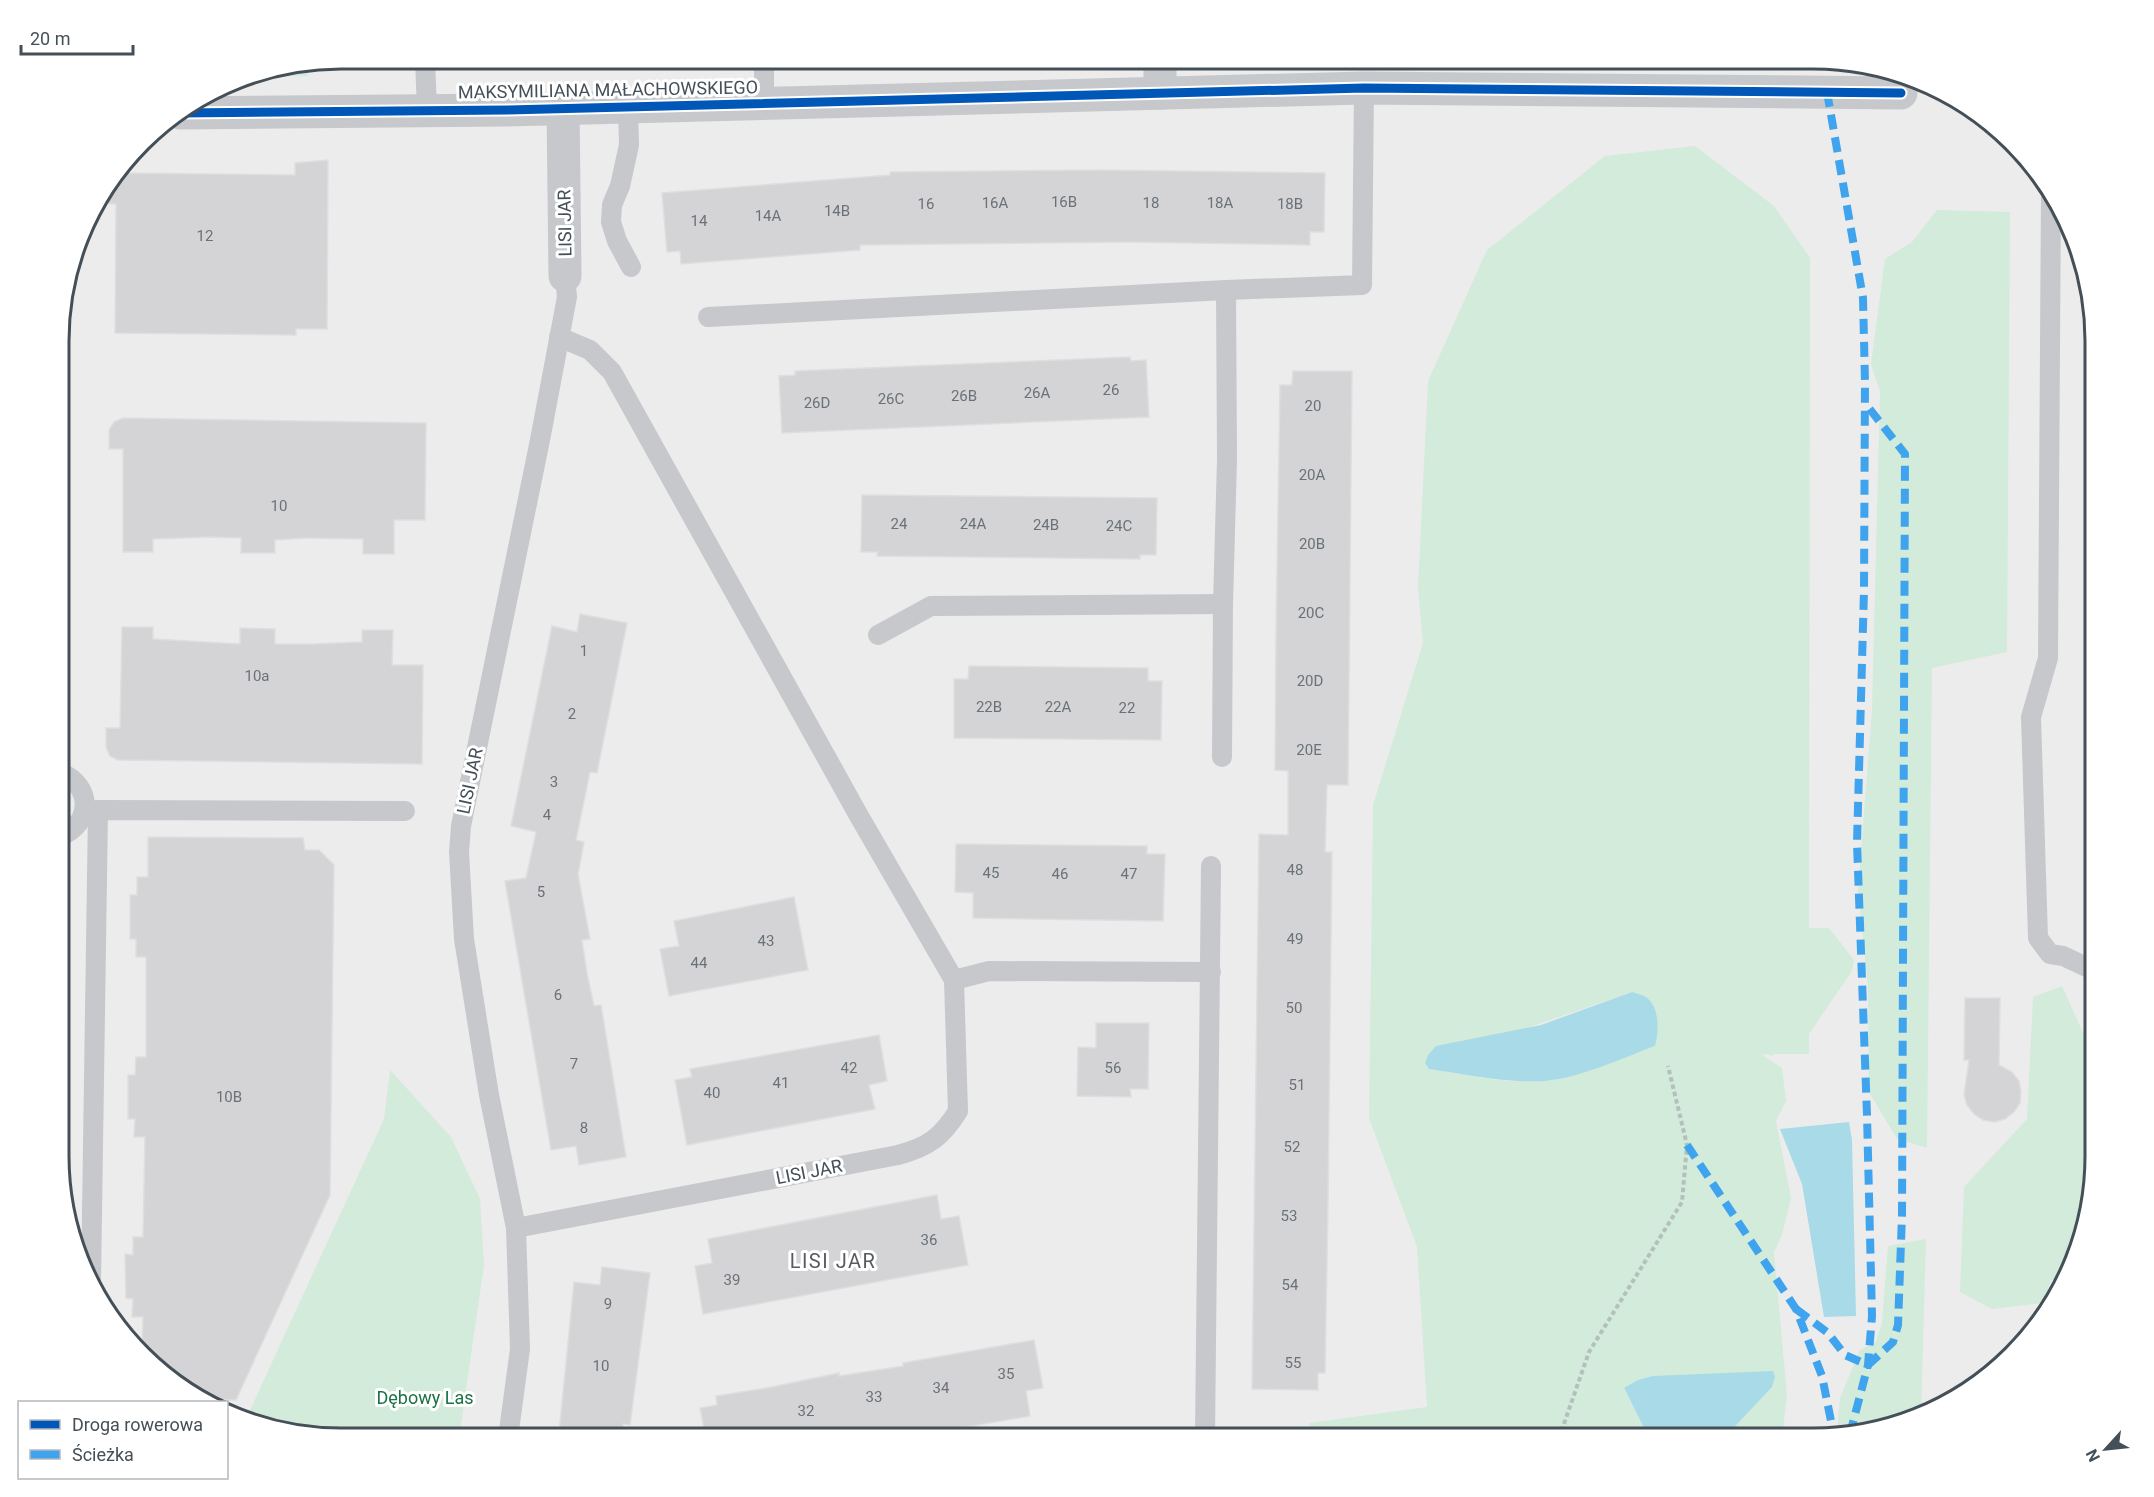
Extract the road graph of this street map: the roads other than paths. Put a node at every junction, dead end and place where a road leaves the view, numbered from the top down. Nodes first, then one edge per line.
1 (425, 69) edge
2 (764, 69) edge
3 (1160, 69) edge
4 (1364, 88) junction
5 (1160, 93) junction
6 (1901, 93) dead end
7 (764, 103) junction
8 (628, 106) junction
9 (563, 108) junction
10 (427, 111) junction
11 (193, 113) edge
12 (2051, 209) edge
13 (631, 267) dead end
14 (565, 276) joint
15 (1226, 290) junction
16 (708, 317) dead end
17 (560, 337) junction
18 (1223, 604) junction
19 (878, 635) dead end
20 (1222, 757) dead end
21 (69, 777) edge
22 (405, 811) dead end
23 (91, 812) junction
24 (69, 832) edge
25 (1211, 866) dead end
26 (2085, 966) edge
27 (1210, 972) junction
28 (954, 980) junction
29 (516, 1228) junction
30 (91, 1262) edge
31 (509, 1428) edge
32 (1199, 1428) edge

1 - 10 lane
2 - 7 lane
3 - 5 street
4 - 5 street, MAKSYMILIANA MAŁACHOWSKIEGO
4 - 6 street, MAKSYMILIANA MAŁACHOWSKIEGO
4 - 15 lane
5 - 7 street, MAKSYMILIANA MAŁACHOWSKIEGO
7 - 8 street, MAKSYMILIANA MAŁACHOWSKIEGO
8 - 9 street, MAKSYMILIANA MAŁACHOWSKIEGO
8 - 13 lane
9 - 10 street, MAKSYMILIANA MAŁACHOWSKIEGO
9 - 14 street, LISI JAR
10 - 11 street, MAKSYMILIANA MAŁACHOWSKIEGO
12 - 26 lane
14 - 17 lane, LISI JAR
15 - 16 lane
15 - 18 lane
17 - 28 lane, LISI JAR
17 - 29 lane, LISI JAR
18 - 19 lane
18 - 20 lane
21 - 23 lane
22 - 23 lane
23 - 24 lane
23 - 30 lane
25 - 27 lane
27 - 28 lane
27 - 32 lane
28 - 29 lane, LISI JAR
29 - 31 lane, LISI JAR

